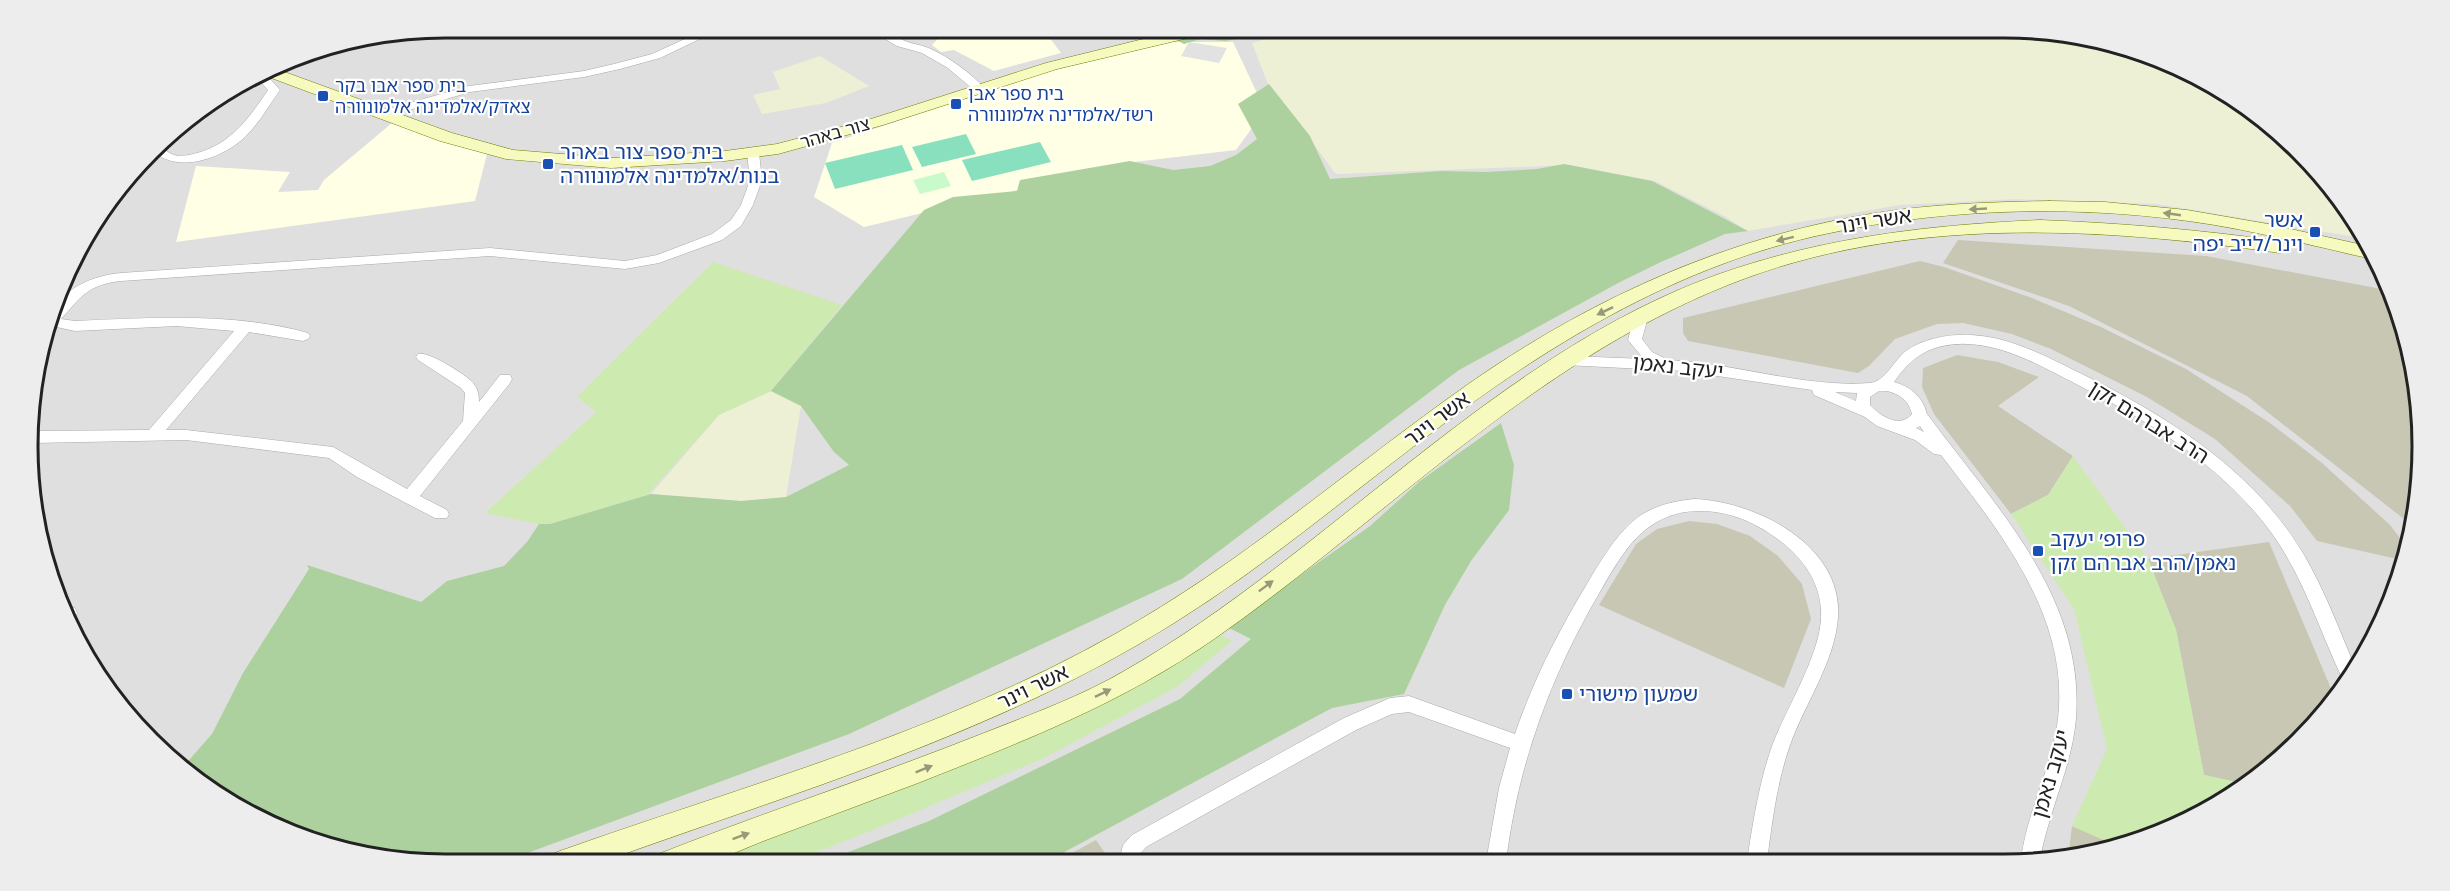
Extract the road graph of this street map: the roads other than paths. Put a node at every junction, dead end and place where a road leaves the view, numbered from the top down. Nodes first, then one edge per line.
1 (696, 38) edge
2 (891, 38) edge
3 (1167, 38) edge
4 (277, 75) edge
5 (265, 80) edge
6 (979, 89) junction
7 (382, 114) junction
8 (161, 153) edge
9 (753, 153) junction
10 (2363, 252) edge
11 (2370, 266) edge
12 (61, 309) edge
13 (1641, 317) junction
14 (56, 324) edge
15 (245, 327) junction
16 (303, 336) dead end
17 (423, 357) dead end
18 (1909, 357) junction
19 (1570, 360) junction
20 (1676, 365) junction
21 (505, 379) dead end
22 (1784, 381) junction
23 (1878, 387) junction
24 (1910, 396) junction
25 (1868, 413) junction
26 (1920, 415) junction
27 (470, 423) junction
28 (1899, 426) junction
29 (153, 435) junction
30 (38, 437) edge
31 (1958, 465) junction
32 (409, 498) junction
33 (441, 514) dead end
34 (2346, 668) edge
35 (1521, 744) junction
36 (2032, 853) edge
37 (588, 854) edge
38 (693, 854) edge
39 (1129, 854) edge
40 (1497, 854) edge
41 (1758, 854) edge

1 - 7 street
2 - 6 street
3 - 6 main road, צור באהר
4 - 7 main road, צור באהר
5 - 8 street
6 - 9 main road, צור באהר
7 - 9 main road, צור באהר
9 - 12 street
10 -> 37 main road, אשר וינר
11 - 13 main road, אשר וינר
13 - 19 main road, אשר וינר
13 - 20 street
14 - 15 street
15 - 16 street
15 - 29 street
17 - 27 street
18 - 23 street, הרב אברהם זקן
18 - 24 street
18 - 34 street, הרב אברהם זקן
19 - 20 street, יעקב נאמן
38 -> 19 main road, אשר וינר
20 - 22 street, יעקב נאמן
21 - 27 street
22 - 23 street, יעקב נאמן
22 - 25 street, יעקב נאמן
23 - 24 street
23 - 25 street
24 - 26 street
25 - 28 street
26 - 28 street
26 - 31 street, יעקב נאמן
27 - 32 street
28 - 31 street, יעקב נאמן
29 - 30 street
29 - 32 street
31 - 36 street, יעקב נאמן
32 - 33 street
35 - 39 street
35 - 40 street
35 - 41 street

